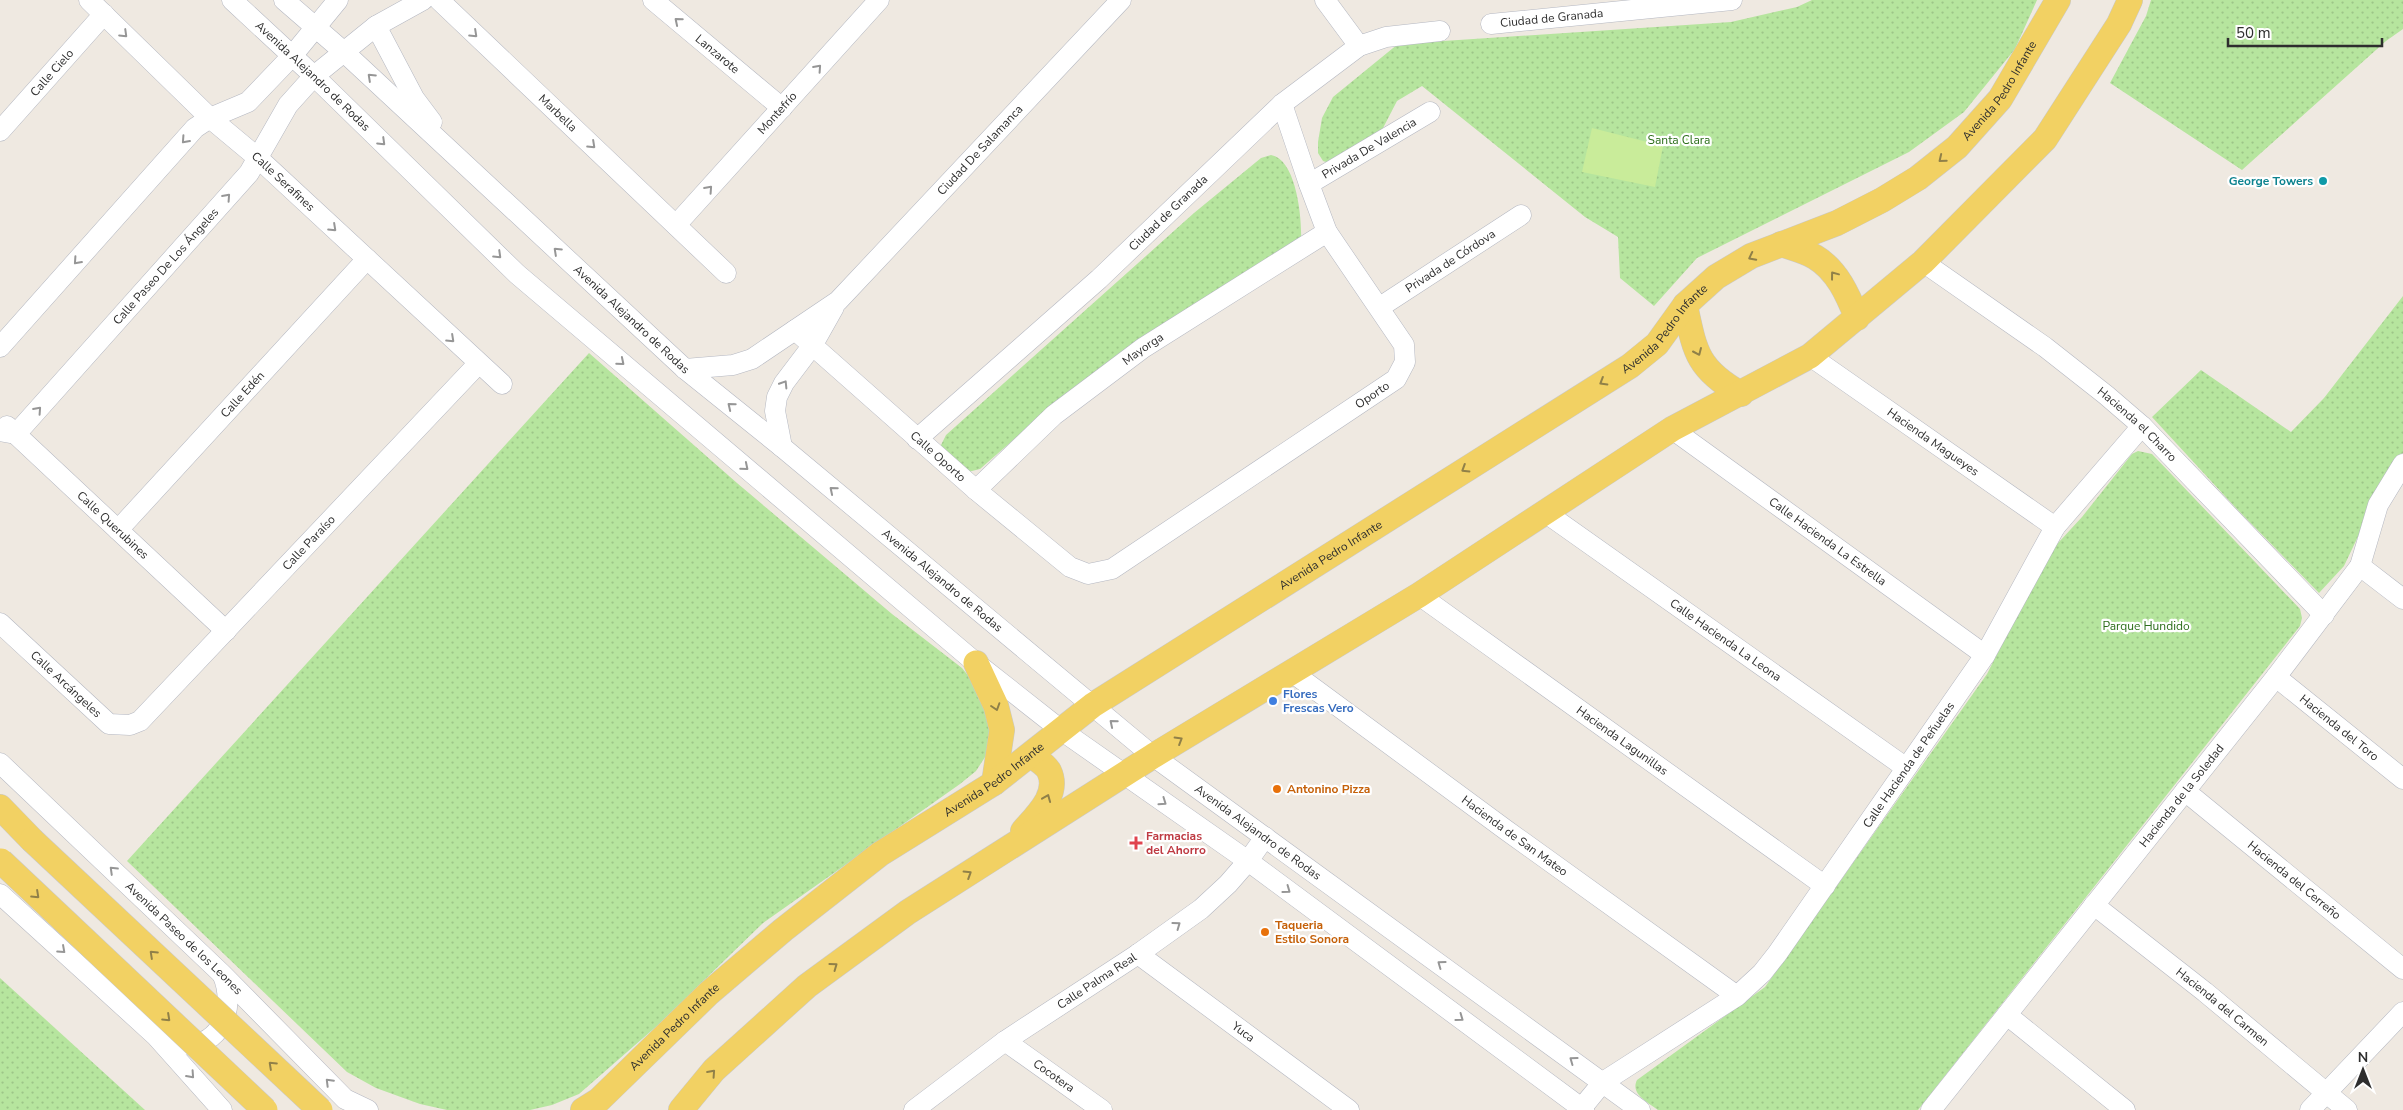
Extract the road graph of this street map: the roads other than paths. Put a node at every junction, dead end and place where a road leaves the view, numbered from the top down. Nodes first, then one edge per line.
1 (89, 0) edge
2 (232, 0) edge
3 (284, 0) edge
4 (338, 0) edge
5 (423, 0) edge
6 (439, 0) edge
7 (653, 0) edge
8 (879, 0) edge
9 (1121, 0) edge
10 (1325, 0) edge
11 (1560, 0) edge
12 (1732, 0) edge
13 (2058, 0) edge
14 (2130, 0) edge
15 (104, 14) junction
16 (1577, 14) junction
17 (1491, 24) dead end
18 (315, 28) junction
19 (371, 30) junction
20 (1440, 30) dead end
21 (1360, 46) junction
22 (344, 52) junction
23 (292, 56) junction
24 (314, 76) junction
25 (1282, 104) junction
26 (782, 108) junction
27 (1430, 112) dead end
28 (210, 118) junction
29 (0, 131) edge
30 (258, 158) junction
31 (465, 165) junction
32 (1309, 184) junction
33 (1522, 215) dead end
34 (676, 225) junction
35 (1328, 232) junction
36 (1781, 244) junction
37 (367, 259) junction
38 (1924, 262) junction
39 (726, 273) dead end
40 (838, 301) junction
41 (1685, 305) junction
42 (1380, 307) junction
43 (1857, 318) junction
44 (795, 330) junction
45 (812, 346) junction
46 (0, 347) edge
47 (1810, 356) junction
48 (478, 364) junction
49 (685, 369) junction
50 (502, 384) dead end
51 (1741, 394) junction
52 (0, 420) edge
53 (2142, 426) junction
54 (1672, 429) junction
55 (8, 432) edge
56 (917, 439) junction
57 (782, 447) junction
58 (2403, 464) edge
59 (976, 490) junction
60 (1546, 513) junction
61 (2055, 527) junction
62 (118, 530) junction
63 (2360, 566) junction
64 (1088, 574) joint
65 (1419, 595) junction
66 (2403, 599) edge
67 (2324, 615) junction
68 (0, 623) edge
69 (226, 631) junction
70 (1985, 655) junction
71 (976, 663) junction
72 (1293, 673) junction
73 (2276, 677) junction
74 (1093, 705) junction
75 (140, 721) joint
76 (1061, 730) junction
77 (1031, 755) junction
78 (1153, 756) junction
79 (0, 763) edge
80 (1905, 768) junction
81 (1123, 775) junction
82 (2403, 779) edge
83 (994, 783) junction
84 (2185, 791) junction
85 (0, 807) edge
86 (1265, 836) junction
87 (1006, 849) junction
88 (0, 861) edge
89 (1248, 861) junction
90 (1825, 886) junction
91 (0, 894) edge
92 (2094, 905) junction
93 (1138, 954) junction
94 (2403, 969) edge
95 (222, 974) junction
96 (1737, 996) junction
97 (2403, 1012) edge
98 (2007, 1015) junction
99 (156, 1036) junction
100 (1005, 1041) junction
101 (1633, 1065) junction
102 (1603, 1082) junction
103 (2327, 1092) junction
104 (1627, 1106) edge
105 (1582, 1109) edge
106 (222, 1110) edge
107 (265, 1110) edge
108 (320, 1110) edge
109 (368, 1110) edge
110 (583, 1110) edge
111 (681, 1110) edge
112 (914, 1110) edge
113 (1102, 1110) edge
114 (1349, 1110) edge
115 (1931, 1110) edge
116 (2125, 1110) edge
117 (2310, 1110) edge
118 (2347, 1110) edge

1 - 15 street, Calle Serafines
2 - 23 street, Avenida Alejandro de Rodas
3 - 18 street, Avenida Alejandro de Rodas
4 - 18 street
5 - 19 street, Calle Paseo De Los Ángeles
6 -> 34 street, Marbella
26 -> 7 street, Lanzarote
26 -> 8 street, Montefrío
9 - 40 street, Ciudad De Salamanca
10 - 21 street
11 - 16 street
12 - 16 street, Ciudad de Granada
13 -> 36 main road, Avenida Pedro Infante
14 - 38 main road
15 -> 28 street, Calle Serafines
15 - 29 street, Calle Cielo
16 - 17 street, Ciudad de Granada
18 - 22 street, Avenida Alejandro de Rodas
18 - 23 street
19 - 22 street, Calle Paseo De Los Ángeles
19 - 31 street
20 - 21 street, Ciudad de Granada
21 - 25 street, Ciudad de Granada
22 - 24 street, Calle Paseo De Los Ángeles
31 -> 22 street, Avenida Alejandro de Rodas
23 - 24 street, Avenida Alejandro de Rodas
23 - 28 street
24 - 30 street, Calle Paseo De Los Ángeles
24 -> 71 street, Avenida Alejandro de Rodas
25 - 32 street, Oporto
25 - 56 street, Ciudad de Granada
34 -> 26 street, Montefrío
27 - 32 street, Privada De Valencia
28 - 30 street, Calle Serafines
28 -> 46 street
30 -> 37 street, Calle Serafines
55 -> 30 street, Calle Paseo De Los Ángeles
49 -> 31 street, Avenida Alejandro de Rodas
32 - 35 street, Oporto
33 - 42 street, Privada de Córdova
34 - 39 street, Marbella
35 - 42 street, Oporto
35 - 59 street, Mayorga
36 -> 41 main road, Avenida Pedro Infante
43 -> 36 main road
37 -> 48 street, Calle Serafines
37 - 62 street, Calle Edén
38 - 43 main road
38 - 53 street, Hacienda el Charro
40 - 44 street, Ciudad De Salamanca
40 - 45 street, Ciudad De Salamanca
41 -> 51 main road
41 -> 74 main road, Avenida Pedro Infante
42 - 64 street, Oporto
43 - 47 main road
44 - 45 street, Calle Oporto
44 - 49 street, Ciudad De Salamanca
45 - 56 street, Calle Oporto
57 -> 45 street, Ciudad De Salamanca
47 - 51 main road
47 - 61 street, Hacienda Magueyes
48 - 50 street, Calle Serafines
48 - 69 street, Calle Paraíso
57 -> 49 street, Avenida Alejandro de Rodas
51 - 54 main road
52 - 55 street, Calle Querubines
53 - 61 street, Calle Hacienda de Peñuelas
53 - 67 street, Hacienda el Charro
54 - 60 main road
54 - 70 street, Calle Hacienda La Estrella
55 - 62 street, Calle Querubines
56 - 59 street, Calle Oporto
74 -> 57 street, Avenida Alejandro de Rodas
58 - 63 street, Hacienda de la Soledad
59 - 64 street, Calle Oporto
60 - 65 main road
60 - 80 street, Calle Hacienda La Leona
61 - 70 street, Calle Hacienda de Peñuelas
62 - 69 street, Calle Querubines
63 - 66 street
63 - 67 street, Hacienda de la Soledad
65 - 72 main road
65 - 90 street, Hacienda Lagunillas
67 - 73 street, Hacienda de la Soledad
68 - 75 street, Calle Arcángeles
69 - 75 street, Calle Paraíso
70 - 80 street, Calle Hacienda de Peñuelas
71 - 76 street, Avenida Alejandro de Rodas
71 -> 83 main road
78 -> 72 main road
72 - 96 street, Hacienda de San Mateo
73 - 82 street, Hacienda del Toro
73 - 84 street, Hacienda de la Soledad
74 - 76 main road, Avenida Pedro Infante
78 -> 74 street, Avenida Alejandro de Rodas
76 - 77 main road, Avenida Pedro Infante
76 - 81 street, Avenida Alejandro de Rodas
77 - 83 main road, Avenida Pedro Infante
87 -> 77 main road
78 - 81 main road
78 - 86 street, Avenida Alejandro de Rodas
95 -> 79 street, Avenida Paseo de los Leones
80 - 90 street, Calle Hacienda de Peñuelas
81 - 87 main road
81 -> 89 street, Avenida Alejandro de Rodas
83 - 110 main road, Avenida Pedro Infante
84 - 92 street, Hacienda de la Soledad
84 - 94 street, Hacienda del Cerreño
108 -> 85 main road, bridge
86 - 89 street, Calle Palma Real
102 -> 86 street, Avenida Alejandro de Rodas
111 -> 87 main road
88 -> 107 main road, bridge
93 -> 89 street, Calle Palma Real
89 -> 105 street, Avenida Alejandro de Rodas
90 - 96 street, Calle Hacienda de Peñuelas
91 -> 99 street
92 - 98 street, Hacienda de la Soledad
92 - 103 street, Hacienda del Carmen
93 - 100 street, Calle Palma Real
93 - 114 street, Yuca
95 - 99 street
109 -> 95 street, Avenida Paseo de los Leones
96 - 101 street, Calle Hacienda de Peñuelas
97 - 103 street
98 - 115 street, Hacienda de la Soledad
98 - 116 street
99 -> 106 street
100 - 112 street, Calle Palma Real
100 - 113 street, Cocotera
101 - 102 street, Calle Hacienda de Peñuelas
101 - 104 street
102 - 104 street, Avenida Alejandro de Rodas
102 - 105 street, Calle Hacienda de Peñuelas
103 - 117 street
103 - 118 street, Hacienda del Carmen

